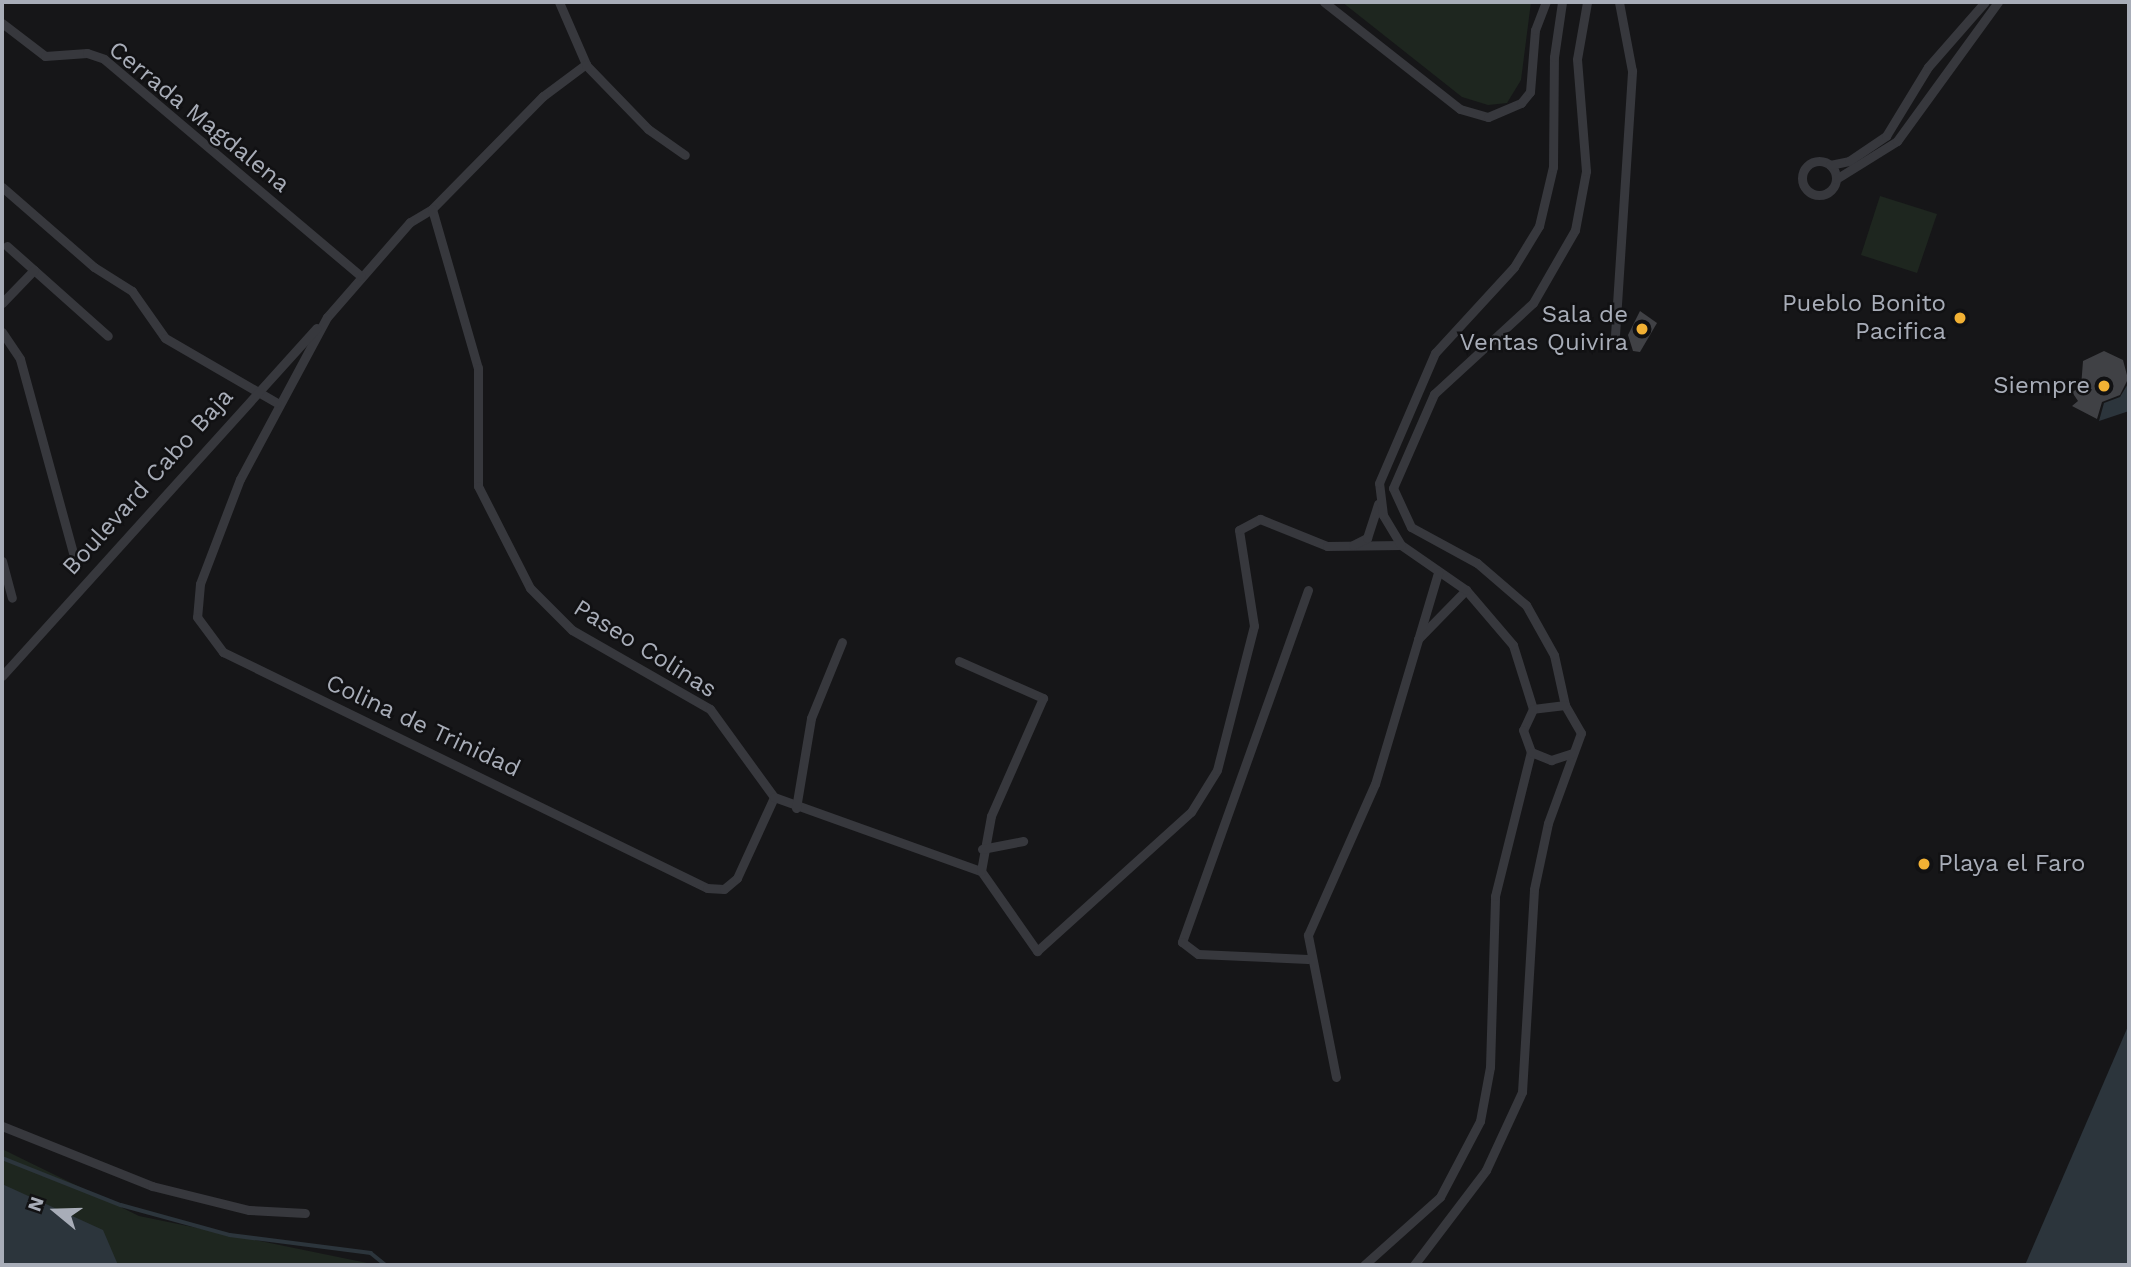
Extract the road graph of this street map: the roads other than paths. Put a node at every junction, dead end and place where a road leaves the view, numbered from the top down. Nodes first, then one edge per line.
1 (559, 2) edge
2 (1324, 2) edge
3 (1546, 2) edge
4 (1562, 2) edge
5 (1587, 2) edge
6 (1619, 2) edge
7 (1985, 2) edge
8 (1998, 2) edge
9 (2, 23) edge
10 (586, 65) junction
11 (685, 155) dead end
12 (1830, 165) junction
13 (1836, 179) junction
14 (2, 187) edge
15 (432, 209) junction
16 (7, 246) dead end
17 (34, 270) junction
18 (361, 276) junction
19 (2, 303) edge
20 (327, 317) junction
21 (2, 332) edge
22 (1615, 335) dead end
23 (108, 336) dead end
24 (255, 391) junction
25 (277, 403) junction
26 (1378, 497) junction
27 (218, 534) joint
28 (1401, 545) junction
29 (1344, 548) junction
30 (74, 552) dead end
31 (2, 561) edge
32 (1438, 572) junction
33 (1308, 590) dead end
34 (1466, 590) junction
35 (12, 598) dead end
36 (842, 642) dead end
37 (1414, 643) junction
38 (959, 661) dead end
39 (2, 676) edge
40 (1565, 705) junction
41 (1532, 709) junction
42 (1531, 752) junction
43 (1572, 753) junction
44 (774, 797) junction
45 (796, 808) junction
46 (1023, 841) dead end
47 (982, 849) junction
48 (981, 871) junction
49 (1308, 959) junction
50 (1336, 1077) dead end
51 (2, 1126) edge
52 (305, 1213) dead end
53 (1364, 1265) edge
54 (1414, 1265) edge

1 - 10 street
2 - 3 street
4 - 26 street
5 - 40 street
6 - 22 street
7 - 12 street
8 - 13 street
9 - 18 street, Cerrada Magdalena
10 - 11 street
10 - 15 street, Boulevard Cabo Baja
12 - 13 street
12 - 13 street
14 - 24 street
15 - 18 street, Boulevard Cabo Baja
15 - 44 street, Paseo Colinas
16 - 17 street
17 - 19 street
17 - 23 street
18 - 20 street, Boulevard Cabo Baja
20 - 24 street, Boulevard Cabo Baja
20 - 25 street, Boulevard Cabo Baja
21 - 30 street
24 - 25 street
24 - 39 street, Boulevard Cabo Baja
25 - 27 street, Boulevard Cabo Baja
26 - 28 street
26 - 29 street
27 - 44 street, Colina de Trinidad
28 - 29 street
28 - 32 street
29 - 48 street
31 - 35 street
32 - 34 street
32 - 37 street
33 - 49 street
34 - 37 street
34 - 41 street
36 - 45 street
37 - 49 street
38 - 47 street
40 - 41 street
40 - 43 street
41 - 42 street
42 - 43 street
42 - 53 street
43 - 54 street
44 - 45 street, Paseo Colinas
45 - 48 street, Paseo Colinas
46 - 47 street
47 - 48 street
49 - 50 street
51 - 52 street

